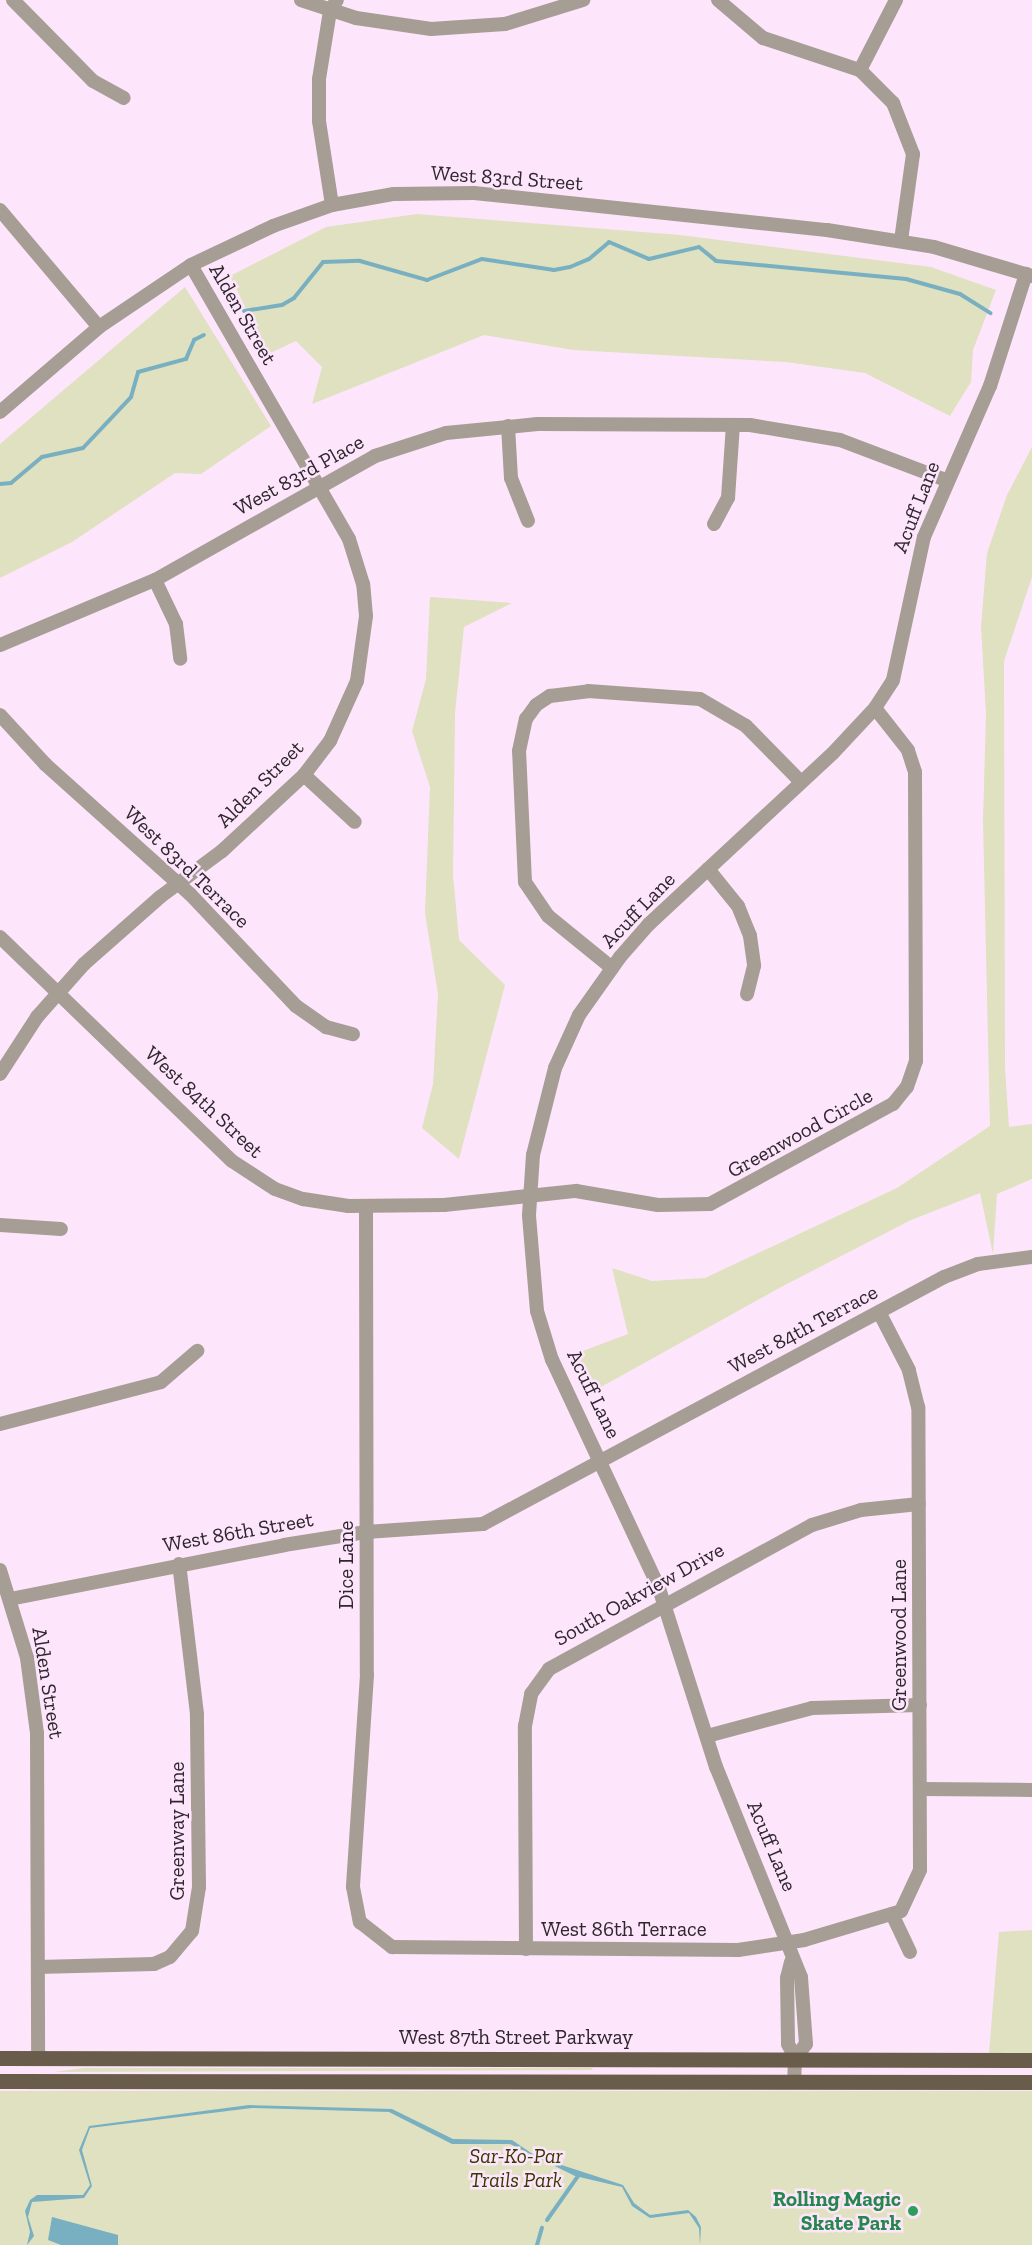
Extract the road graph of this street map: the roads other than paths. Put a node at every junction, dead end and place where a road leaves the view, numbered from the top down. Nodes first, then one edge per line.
1 (13, 0) edge
2 (301, 0) edge
3 (538, 0) edge
4 (583, 0) edge
5 (718, 0) edge
6 (896, 0) edge
7 (333, 5) edge
8 (542, 14) junction
9 (860, 70) junction
10 (124, 98) dead end
11 (332, 205) junction
12 (0, 210) edge
13 (901, 240) junction
14 (191, 265) junction
15 (1029, 275) edge
16 (99, 327) junction
17 (0, 412) edge
18 (733, 425) junction
19 (508, 426) junction
20 (946, 480) junction
21 (318, 486) junction
22 (528, 521) dead end
23 (714, 524) dead end
24 (155, 580) junction
25 (0, 645) edge
26 (180, 659) dead end
27 (875, 708) junction
28 (0, 714) edge
29 (304, 775) junction
30 (801, 782) junction
31 (355, 822) dead end
32 (708, 869) junction
33 (178, 883) junction
34 (0, 937) edge
35 (612, 968) junction
36 (57, 993) junction
37 (747, 994) dead end
38 (353, 1034) dead end
39 (0, 1074) edge
40 (530, 1194) junction
41 (366, 1206) junction
42 (0, 1225) edge
43 (61, 1229) dead end
44 (1032, 1257) edge
45 (879, 1312) junction
46 (197, 1352) dead end
47 (0, 1424) edge
48 (602, 1461) junction
49 (919, 1504) junction
50 (366, 1532) junction
51 (179, 1564) junction
52 (0, 1570) edge
53 (10, 1599) junction
54 (664, 1603) junction
55 (920, 1705) junction
56 (707, 1736) junction
57 (921, 1789) junction
58 (1032, 1790) edge
59 (892, 1914) junction
60 (360, 1922) joint
61 (787, 1943) junction
62 (526, 1949) junction
63 (910, 1952) dead end
64 (38, 1966) junction
65 (0, 2058) edge
66 (38, 2058) junction
67 (795, 2058) junction
68 (1032, 2060) edge
69 (0, 2081) edge
70 (795, 2081) junction
71 (1032, 2082) edge

1 - 10 street
2 - 7 street
3 - 8 street
4 - 8 street
5 - 9 street
6 - 9 street
7 - 8 street
7 - 11 street
9 - 13 street
11 - 13 street, West 83rd Street
11 - 14 street, West 83rd Street
12 - 16 street
13 - 15 street, West 83rd Street
14 - 16 street, West 83rd Street
14 - 21 street, Alden Street
15 - 20 street, Acuff Lane
16 - 17 street, West 83rd Street
18 - 19 street, West 83rd Place
18 - 20 street, West 83rd Place
18 - 23 street
19 - 21 street, West 83rd Place
19 - 22 street
20 - 27 street, Acuff Lane
21 - 24 street, West 83rd Place
21 - 29 street, Alden Street
24 - 25 street, West 83rd Place
24 - 26 street
27 - 30 street, Acuff Lane
27 - 40 street, Greenwood Circle
28 - 33 street, West 83rd Terrace
29 - 31 street
29 - 33 street, Alden Street
30 - 32 street, Acuff Lane
30 - 35 street
32 - 35 street, Acuff Lane
32 - 37 street
33 - 36 street, Alden Street
33 - 38 street, West 83rd Terrace
34 - 36 street, West 84th Street
35 - 40 street, Acuff Lane
36 - 39 street, Alden Street
36 - 41 street, West 84th Street
40 - 41 street, West 84th Street
40 - 48 street, Acuff Lane
41 - 50 street, Dice Lane
42 - 43 street
44 - 45 street, West 84th Terrace
45 - 48 street, West 84th Terrace
45 - 49 street, Greenwood Lane
46 - 47 street
48 - 50 street, West 86th Street
48 - 54 street, Acuff Lane
49 - 54 street, South Oakview Drive
49 - 55 street, Greenwood Lane
50 - 51 street, West 86th Street
50 - 60 street, Dice Lane
51 - 53 street, West 86th Street
51 - 64 street, Greenway Lane
52 - 53 street, Alden Street
53 - 64 street, Alden Street
54 - 56 street, Acuff Lane
54 - 62 street, South Oakview Drive
55 - 56 street
55 - 57 street, Greenwood Lane
56 - 61 street, Acuff Lane
57 - 58 street
57 - 59 street, Greenwood Lane
59 - 61 street, West 86th Terrace
59 - 63 street
60 - 62 street, West 86th Terrace
61 - 62 street, West 86th Terrace
61 - 67 street, Acuff Lane
64 - 66 street, Alden Street
65 - 66 main road, West 87th Street Parkway
66 - 67 main road, West 87th Street Parkway
67 - 68 main road, West 87th Street Parkway
67 - 70 street, Acuff Lane
69 - 70 main road
70 - 71 main road

